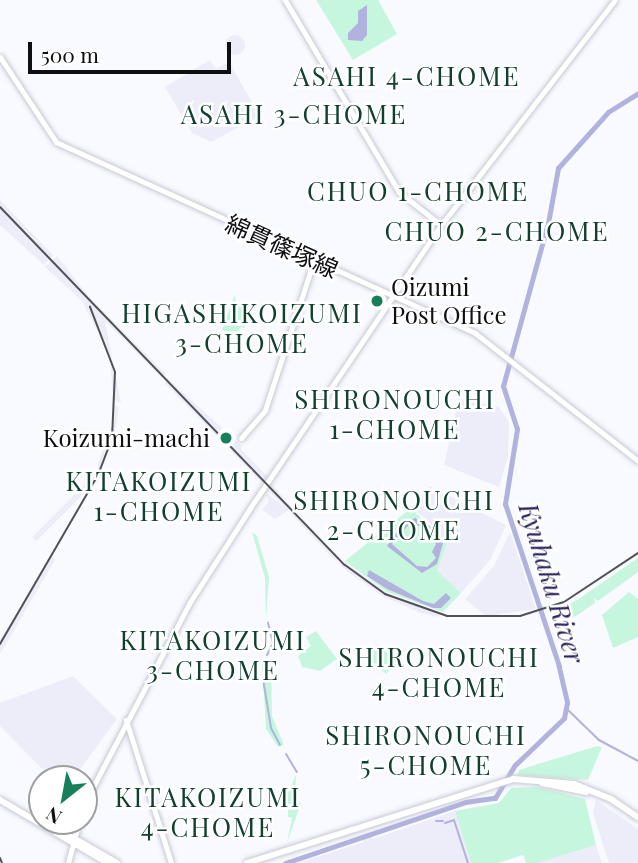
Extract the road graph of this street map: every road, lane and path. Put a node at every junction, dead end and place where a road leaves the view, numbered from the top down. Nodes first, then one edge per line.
1 (285, 0) edge
2 (615, 0) edge
3 (0, 57) edge
4 (441, 225) junction
5 (314, 260) junction
6 (393, 296) junction
7 (241, 438) dead end
8 (638, 461) edge
9 (126, 720) junction
10 (98, 776) edge
11 (513, 781) junction
12 (503, 783) junction
13 (0, 798) edge
14 (28, 812) edge
15 (638, 817) edge
16 (638, 823) edge
17 (65, 835) edge
18 (76, 835) edge
19 (74, 841) junction
20 (68, 863) edge
21 (108, 863) edge
22 (117, 863) edge
23 (171, 863) edge
24 (247, 863) edge
25 (258, 863) edge

1 - 4 main road
2 - 4 main road
3 - 5 main road, 綿貫篠塚線
4 - 6 main road
5 - 6 main road, 綿貫篠塚線
5 - 7 main road
6 - 8 main road, 綿貫篠塚線
6 - 9 main road
9 - 10 main road
9 - 23 main road
11 - 12 highway
11 - 15 highway
11 - 16 highway
12 - 24 highway
12 - 25 highway
13 - 14 highway
13 - 19 highway
17 - 19 highway
18 - 19 main road
19 - 20 main road
19 - 21 highway
19 - 22 highway

